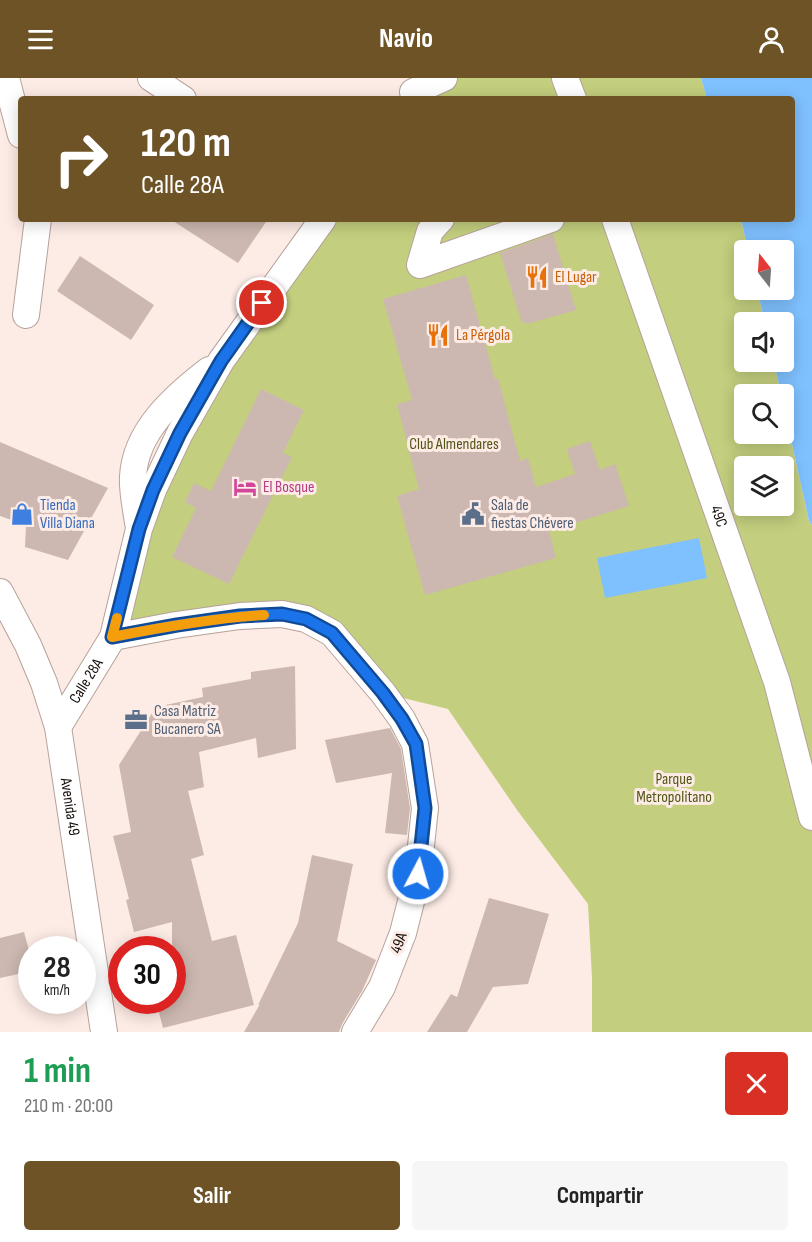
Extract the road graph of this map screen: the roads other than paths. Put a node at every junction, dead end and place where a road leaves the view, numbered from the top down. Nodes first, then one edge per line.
1 (6, 78) edge
2 (151, 78) edge
3 (444, 78) edge
4 (415, 90) edge
5 (178, 96) edge
6 (18, 124) edge
7 (38, 222) edge
8 (320, 222) edge
9 (438, 222) edge
10 (542, 222) edge
11 (616, 222) edge
12 (26, 315) dead end
13 (221, 361) junction
14 (139, 529) junction
15 (0, 592) edge
16 (112, 637) junction
17 (58, 727) junction
18 (812, 817) edge
19 (104, 1032) edge
20 (356, 1032) edge

1 - 6 street
2 - 5 street
3 - 4 street
7 - 12 street
8 - 13 street, Calle 28A
9 - 10 street
11 - 18 street, 49C
13 - 14 street, Calle 28A
13 - 14 street, Calle 28A
14 - 16 street, Calle 28A
15 - 17 street, Avenida 49
16 - 17 street, Calle 28A
16 - 20 street, 49A
17 - 19 street, Avenida 49

